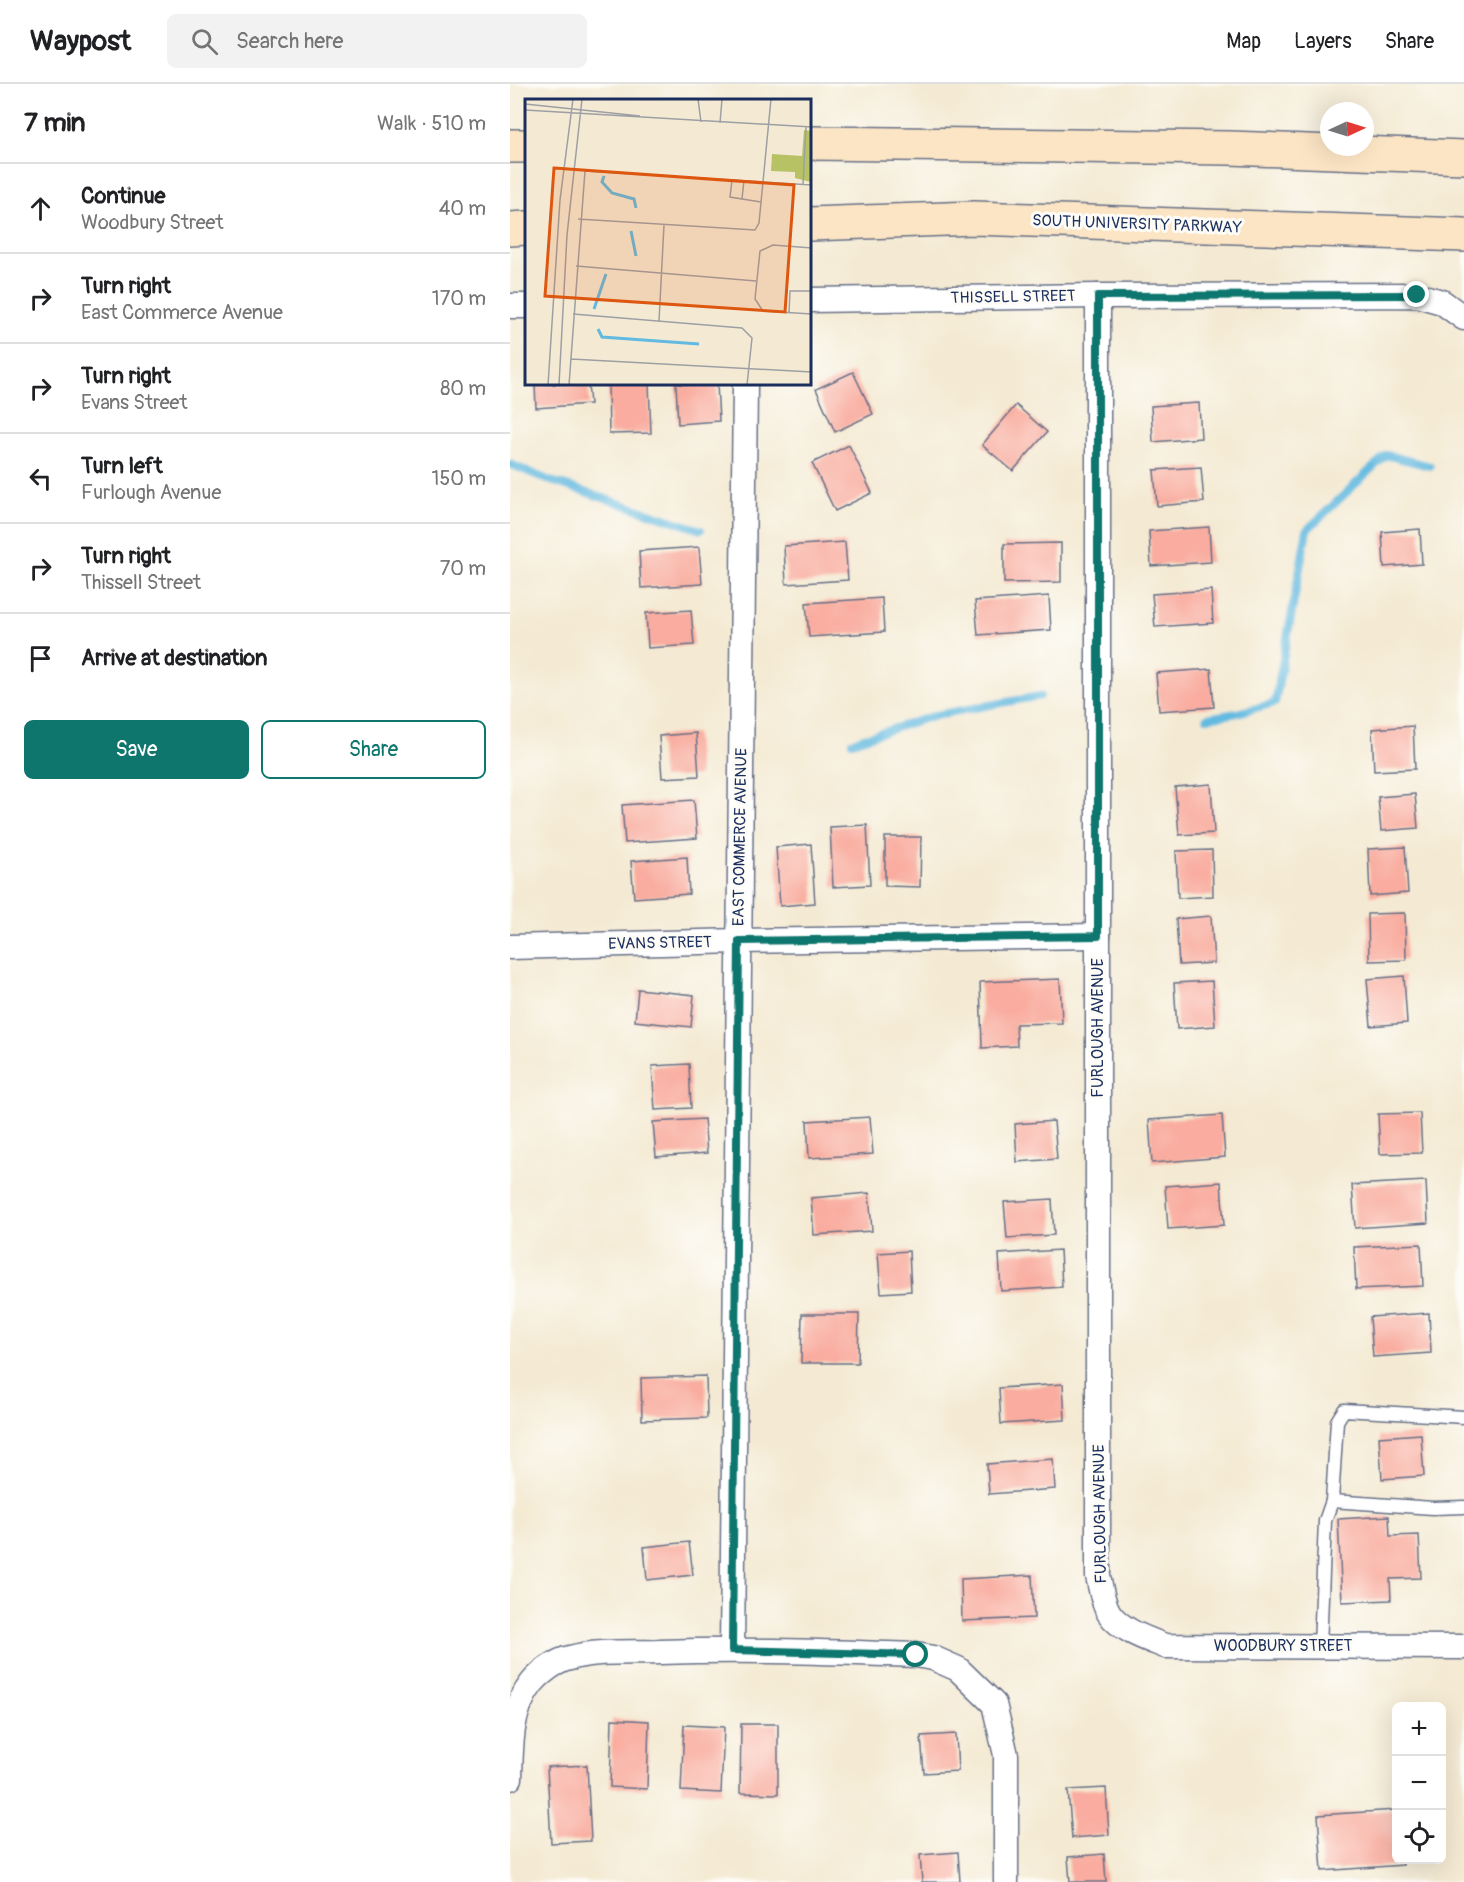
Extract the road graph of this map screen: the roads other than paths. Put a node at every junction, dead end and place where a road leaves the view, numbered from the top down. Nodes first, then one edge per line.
1 (812, 143) edge
2 (1464, 157) edge
3 (812, 224) edge
4 (525, 228) edge
5 (510, 229) edge
6 (1464, 235) edge
7 (1098, 296) junction
8 (812, 300) edge
9 (1463, 317) edge
10 (745, 386) edge
11 (1098, 936) junction
12 (739, 941) junction
13 (510, 947) edge
14 (1464, 1417) edge
15 (1332, 1501) junction
16 (1464, 1507) edge
17 (1110, 1615) joint
18 (1320, 1647) junction
19 (1464, 1647) edge
20 (732, 1650) junction
21 (510, 1778) edge
22 (1006, 1882) edge

1 - 2 main road
3 - 6 main road, SOUTH UNIVERSITY PARKWAY
4 - 5 main road
7 - 8 street, THISSELL STREET
7 - 9 street, THISSELL STREET
7 - 11 street, FURLOUGH AVENUE
10 - 12 street, EAST COMMERCE AVENUE
11 - 12 street, EVANS STREET
11 - 17 street, FURLOUGH AVENUE
12 - 13 street, EVANS STREET
12 - 20 street, EAST COMMERCE AVENUE
14 - 15 lane
15 - 16 lane
15 - 18 lane
17 - 18 street, WOODBURY STREET
18 - 19 street, WOODBURY STREET
20 - 21 street
20 - 22 street

